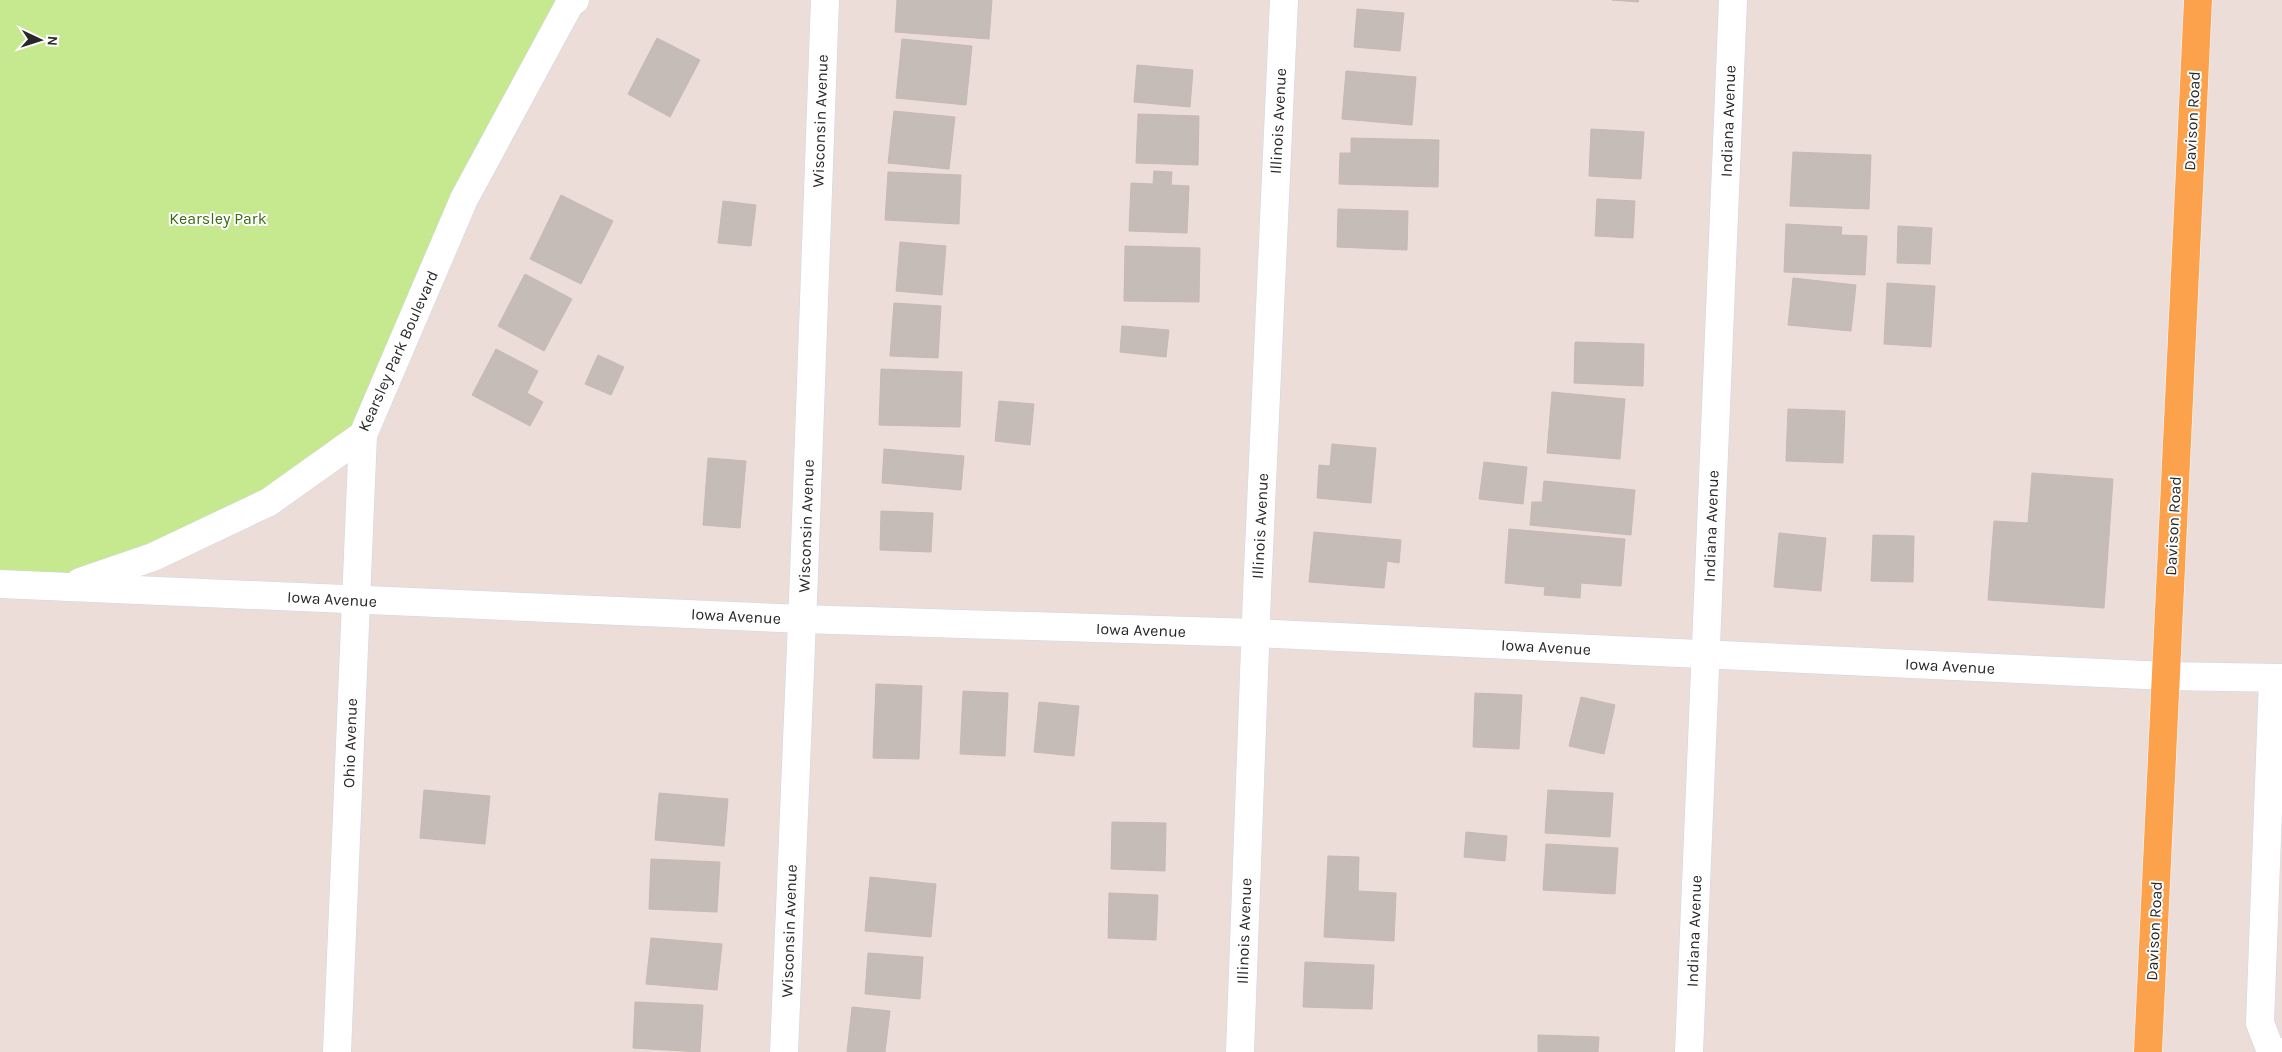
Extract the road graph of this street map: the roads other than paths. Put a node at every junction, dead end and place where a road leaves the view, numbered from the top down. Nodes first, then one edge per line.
1 (575, 0) edge
2 (825, 0) edge
3 (1284, 0) edge
4 (1733, 0) edge
5 (2198, 0) edge
6 (363, 434) junction
7 (0, 584) edge
8 (67, 587) junction
9 (356, 600) junction
10 (802, 619) junction
11 (1256, 633) junction
12 (1705, 654) junction
13 (2166, 676) junction
14 (2277, 678) edge
15 (337, 1052) edge
16 (784, 1052) edge
17 (1240, 1052) edge
18 (1689, 1052) edge
19 (2148, 1052) edge
20 (2279, 1052) edge

1 - 6 street, Kearsley Park Boulevard
2 - 10 street, Wisconsin Avenue
3 - 11 street, Illinois Avenue
4 - 12 street, Indiana Avenue
5 - 13 main road, Davison Road
6 - 8 street, Kearsley Park Boulevard
6 - 9 street, Ohio Avenue
7 - 8 street, Iowa Avenue
8 - 9 street, Iowa Avenue
9 - 10 street, Iowa Avenue
9 - 15 street, Ohio Avenue
10 - 11 street, Iowa Avenue
10 - 16 street, Wisconsin Avenue
11 - 12 street, Iowa Avenue
11 - 17 street, Illinois Avenue
12 - 13 street, Iowa Avenue
12 - 18 street, Indiana Avenue
13 - 14 street, Iowa Avenue
13 - 19 main road, Davison Road
14 - 20 street

